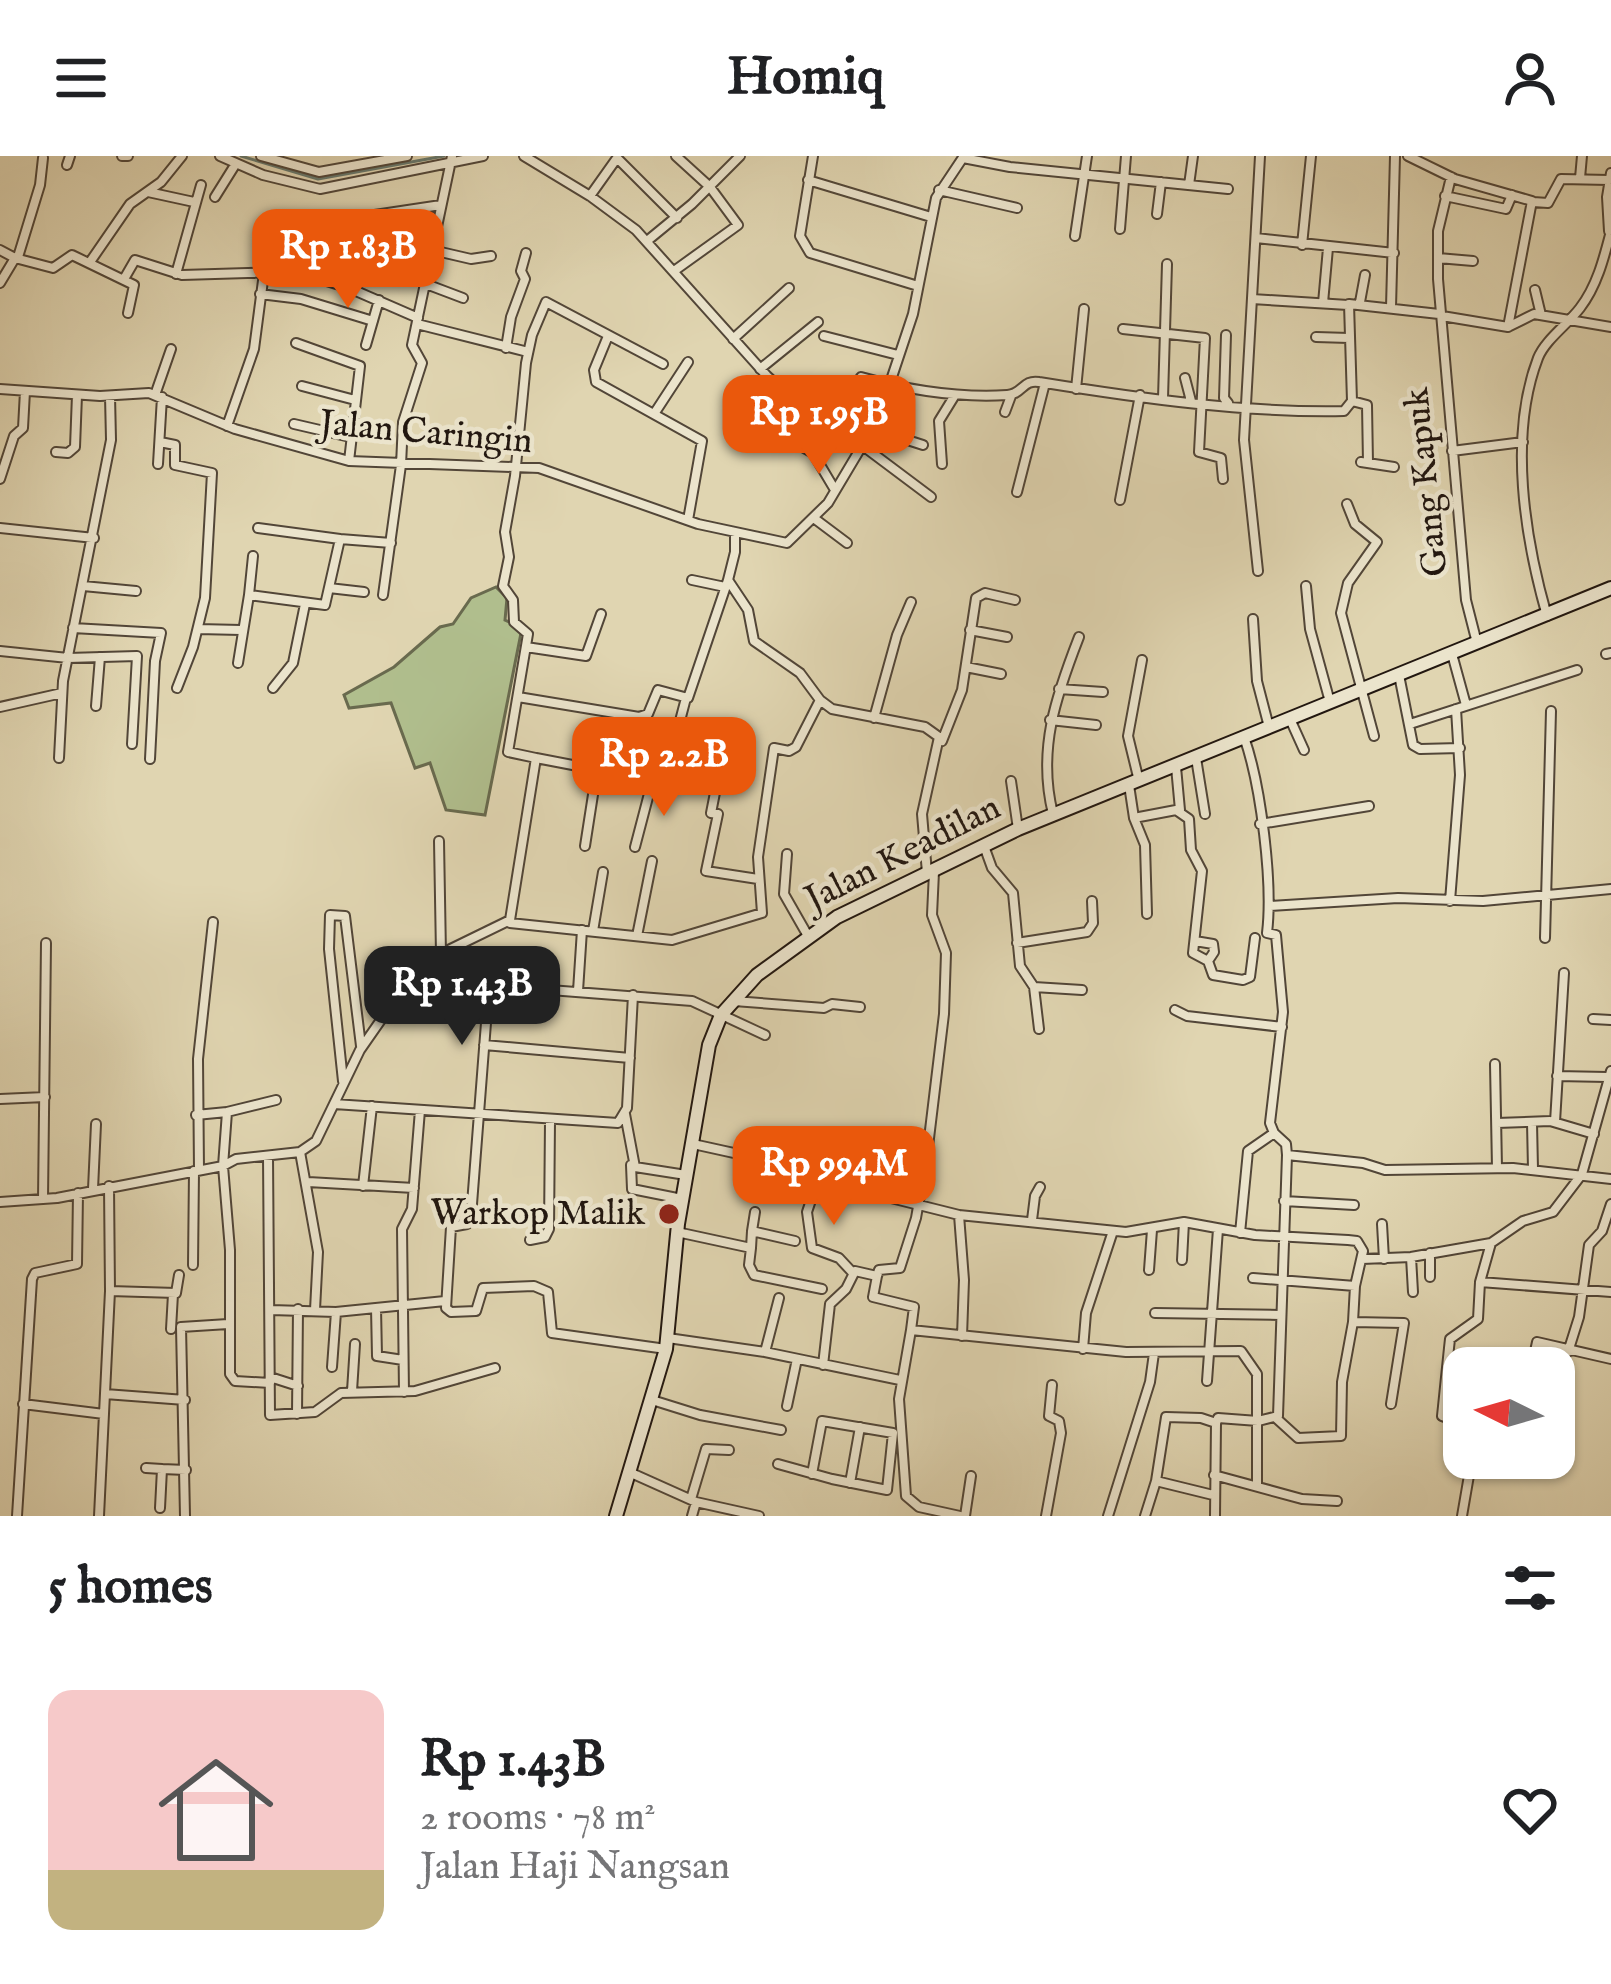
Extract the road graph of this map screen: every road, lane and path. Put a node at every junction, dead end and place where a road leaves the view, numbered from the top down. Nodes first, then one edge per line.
1 (182, 156) edge
2 (220, 156) edge
3 (261, 156) edge
4 (407, 156) edge
5 (483, 156) edge
6 (524, 156) edge
7 (676, 156) edge
8 (740, 156) edge
9 (813, 156) edge
10 (1087, 156) edge
11 (1126, 156) edge
12 (1192, 156) edge
13 (1260, 156) edge
14 (1311, 156) edge
15 (1396, 156) edge
16 (1408, 156) edge
17 (1582, 156) edge
18 (618, 157) edge
19 (963, 157) edge
20 (44, 158) edge
21 (453, 160) edge
22 (1010, 161) edge
23 (236, 165) junction
24 (1084, 175) junction
25 (1610, 176) edge
26 (1450, 177) junction
27 (1125, 178) junction
28 (1580, 178) junction
29 (808, 180) junction
30 (1162, 182) junction
31 (201, 185) dead end
32 (1189, 185) junction
33 (710, 188) junction
34 (1228, 189) dead end
35 (939, 190) junction
36 (146, 191) junction
37 (1512, 195) junction
38 (590, 196) junction
39 (1445, 196) junction
40 (214, 197) dead end
41 (194, 202) junction
42 (1533, 202) junction
43 (441, 205) junction
44 (1017, 208) dead end
45 (1157, 214) dead end
46 (931, 217) junction
47 (677, 218) junction
48 (342, 227) dead end
49 (1120, 229) dead end
50 (1610, 233) edge
51 (1075, 236) dead end
52 (1256, 238) junction
53 (647, 241) junction
54 (1303, 245) junction
55 (1328, 248) junction
56 (0, 250) edge
57 (432, 250) junction
58 (526, 253) dead end
59 (1394, 253) junction
60 (491, 256) dead end
61 (16, 257) junction
62 (1438, 258) junction
63 (1473, 261) dead end
64 (90, 262) junction
65 (1167, 264) dead end
66 (674, 271) junction
67 (264, 273) junction
68 (176, 274) junction
69 (1365, 275) dead end
70 (124, 279) junction
71 (0, 283) edge
72 (426, 284) junction
73 (919, 286) junction
74 (789, 288) dead end
75 (1535, 290) dead end
76 (260, 294) junction
77 (463, 298) dead end
78 (379, 299) junction
79 (1252, 299) junction
80 (1360, 302) junction
81 (1323, 303) junction
82 (1348, 305) junction
83 (1390, 307) junction
84 (1084, 309) dead end
85 (128, 314) dead end
86 (1440, 315) junction
87 (1540, 315) junction
88 (373, 321) junction
89 (417, 321) junction
90 (818, 322) dead end
91 (1568, 322) junction
92 (1508, 327) junction
93 (1611, 327) edge
94 (1124, 329) dead end
95 (1164, 332) junction
96 (1226, 335) dead end
97 (608, 336) junction
98 (824, 336) dead end
99 (1316, 337) dead end
100 (1349, 338) junction
101 (733, 339) junction
102 (296, 344) dead end
103 (366, 345) dead end
104 (506, 347) junction
105 (171, 349) dead end
106 (528, 352) junction
107 (898, 356) junction
108 (688, 362) dead end
109 (662, 364) dead end
110 (760, 369) junction
111 (1185, 378) dead end
112 (841, 381) dead end
113 (1045, 383) junction
114 (302, 386) dead end
115 (891, 386) junction
116 (0, 388) edge
117 (1076, 389) junction
118 (26, 391) junction
119 (77, 395) junction
120 (955, 395) junction
121 (1140, 395) junction
122 (110, 396) junction
123 (159, 396) junction
124 (1012, 396) junction
125 (1162, 398) junction
126 (355, 400) junction
127 (1191, 401) junction
128 (1352, 401) junction
129 (1203, 403) junction
130 (1230, 405) junction
131 (1248, 406) junction
132 (1005, 412) dead end
133 (654, 414) junction
134 (294, 424) dead end
135 (227, 426) junction
136 (873, 429) junction
137 (832, 434) dead end
138 (350, 437) junction
139 (160, 442) junction
140 (794, 442) dead end
141 (1523, 442) junction
142 (922, 445) dead end
143 (863, 446) junction
144 (1452, 451) junction
145 (56, 452) dead end
146 (349, 461) junction
147 (158, 464) dead end
148 (942, 464) dead end
149 (401, 465) junction
150 (516, 466) junction
151 (1394, 466) dead end
152 (0, 478) edge
153 (1223, 478) dead end
154 (836, 491) junction
155 (1017, 492) dead end
156 (931, 497) dead end
157 (1120, 500) dead end
158 (1347, 504) dead end
159 (814, 519) junction
160 (688, 520) junction
161 (0, 528) edge
162 (258, 528) dead end
163 (735, 533) junction
164 (94, 538) junction
165 (340, 539) junction
166 (392, 543) junction
167 (847, 543) dead end
168 (253, 556) dead end
169 (1258, 572) dead end
170 (692, 580) dead end
171 (726, 584) junction
172 (82, 586) junction
173 (1306, 586) dead end
174 (329, 588) junction
175 (1611, 588) edge
176 (136, 591) dead end
177 (364, 592) dead end
178 (249, 595) junction
179 (383, 595) dead end
180 (1016, 600) dead end
181 (911, 602) dead end
182 (304, 604) junction
183 (601, 614) dead end
184 (1547, 616) junction
185 (1253, 620) dead end
186 (73, 628) junction
187 (198, 629) junction
188 (241, 630) junction
189 (970, 630) junction
190 (1474, 636) junction
191 (1007, 637) dead end
192 (1079, 637) dead end
193 (526, 647) junction
194 (0, 651) edge
195 (1452, 654) junction
196 (100, 657) junction
197 (68, 658) junction
198 (1142, 659) dead end
199 (238, 663) dead end
200 (966, 668) junction
201 (1577, 670) dead end
202 (1000, 674) dead end
203 (1399, 674) junction
204 (177, 688) dead end
205 (273, 688) dead end
206 (1059, 689) junction
207 (1360, 689) junction
208 (1103, 692) dead end
209 (62, 693) junction
210 (518, 697) junction
211 (686, 698) junction
212 (820, 700) junction
213 (1330, 702) junction
214 (96, 706) dead end
215 (0, 707) edge
216 (1461, 707) junction
217 (1551, 711) dead end
218 (874, 718) junction
219 (1290, 718) junction
220 (1050, 720) junction
221 (1268, 723) junction
222 (1410, 724) junction
223 (1096, 725) dead end
224 (1375, 736) dead end
225 (1244, 737) junction
226 (940, 742) junction
227 (132, 744) dead end
228 (1460, 748) junction
229 (1304, 750) dead end
230 (59, 758) dead end
231 (536, 758) junction
232 (1196, 758) junction
233 (150, 759) dead end
234 (721, 761) dead end
235 (1174, 768) junction
236 (597, 769) junction
237 (652, 780) junction
238 (1011, 781) dead end
239 (1134, 783) junction
240 (1370, 806) dead end
241 (1178, 810) junction
242 (1052, 811) junction
243 (1205, 814) dead end
244 (1134, 818) junction
245 (1260, 824) junction
246 (1018, 829) junction
247 (440, 841) dead end
248 (585, 846) dead end
249 (984, 846) junction
250 (635, 847) dead end
251 (787, 854) dead end
252 (652, 861) dead end
253 (603, 872) dead end
254 (931, 872) junction
255 (758, 878) junction
256 (1611, 889) edge
257 (1545, 897) junction
258 (1092, 901) dead end
259 (1450, 901) junction
260 (1270, 906) junction
261 (1147, 914) dead end
262 (213, 922) dead end
263 (508, 922) junction
264 (582, 931) junction
265 (593, 931) junction
266 (637, 936) junction
267 (808, 936) junction
268 (1255, 938) dead end
269 (1545, 938) dead end
270 (1195, 940) junction
271 (46, 943) dead end
272 (1017, 943) junction
273 (441, 954) junction
274 (1208, 961) junction
275 (424, 963) junction
276 (1564, 973) dead end
277 (409, 980) junction
278 (440, 981) junction
279 (488, 984) junction
280 (1034, 987) junction
281 (1082, 990) dead end
282 (578, 991) junction
283 (633, 995) junction
284 (733, 1000) junction
285 (860, 1007) dead end
286 (1175, 1010) dead end
287 (721, 1015) junction
288 (1593, 1019) dead end
289 (1611, 1020) edge
290 (1282, 1027) junction
291 (1039, 1029) dead end
292 (765, 1034) dead end
293 (484, 1045) junction
294 (362, 1048) junction
295 (630, 1058) junction
296 (1495, 1064) dead end
297 (1609, 1074) edge
298 (1557, 1076) junction
299 (344, 1083) junction
300 (46, 1097) junction
301 (0, 1099) edge
302 (276, 1100) dead end
303 (334, 1104) junction
304 (372, 1106) junction
305 (420, 1110) junction
306 (227, 1112) junction
307 (625, 1113) junction
308 (196, 1114) junction
309 (481, 1115) junction
310 (550, 1121) junction
311 (1555, 1122) junction
312 (1497, 1123) junction
313 (96, 1124) dead end
314 (1532, 1124) junction
315 (1274, 1133) junction
316 (1594, 1134) junction
317 (691, 1144) junction
318 (300, 1152) junction
319 (1287, 1155) junction
320 (268, 1156) junction
321 (632, 1162) junction
322 (223, 1166) junction
323 (1497, 1168) junction
324 (1533, 1169) junction
325 (197, 1170) junction
326 (820, 1173) junction
327 (1582, 1174) junction
328 (686, 1175) junction
329 (1611, 1179) edge
330 (308, 1182) junction
331 (110, 1186) junction
332 (363, 1186) junction
333 (1040, 1186) dead end
334 (414, 1188) junction
335 (93, 1189) junction
336 (78, 1193) junction
337 (43, 1199) junction
338 (682, 1199) junction
339 (1284, 1201) junction
340 (0, 1202) edge
341 (1611, 1204) edge
342 (918, 1205) junction
343 (1354, 1205) dead end
344 (755, 1212) dead end
345 (959, 1215) junction
346 (1032, 1220) junction
347 (1184, 1222) junction
348 (1382, 1224) dead end
349 (1217, 1228) junction
350 (1153, 1230) junction
351 (752, 1231) junction
352 (1114, 1231) junction
353 (1240, 1233) junction
354 (677, 1237) junction
355 (1284, 1238) junction
356 (530, 1240) dead end
357 (795, 1241) dead end
358 (1491, 1243) junction
359 (751, 1248) junction
360 (1430, 1253) junction
361 (1411, 1258) junction
362 (1362, 1259) junction
363 (1384, 1259) junction
364 (1181, 1260) dead end
365 (193, 1265) dead end
366 (1149, 1270) dead end
367 (853, 1273) junction
368 (179, 1274) dead end
369 (877, 1276) junction
370 (1430, 1277) dead end
371 (1253, 1278) dead end
372 (1282, 1279) junction
373 (1480, 1282) junction
374 (1355, 1286) junction
375 (1583, 1287) junction
376 (822, 1288) dead end
377 (110, 1291) junction
378 (1413, 1292) dead end
379 (1611, 1292) edge
380 (173, 1294) junction
381 (778, 1298) dead end
382 (445, 1300) junction
383 (376, 1308) junction
384 (404, 1308) junction
385 (271, 1310) junction
386 (298, 1310) junction
387 (315, 1310) junction
388 (336, 1312) junction
389 (1155, 1313) dead end
390 (1280, 1315) junction
391 (1212, 1316) junction
392 (1353, 1322) junction
393 (228, 1324) junction
394 (171, 1329) dead end
395 (911, 1330) junction
396 (962, 1336) junction
397 (355, 1343) dead end
398 (667, 1344) junction
399 (1450, 1347) edge
400 (1569, 1347) edge
401 (1083, 1349) junction
402 (1209, 1351) junction
403 (765, 1352) junction
404 (1154, 1353) junction
405 (1575, 1353) edge
406 (796, 1359) junction
407 (1611, 1359) edge
408 (403, 1360) junction
409 (823, 1365) junction
410 (332, 1367) dead end
411 (495, 1368) dead end
412 (270, 1380) junction
413 (900, 1380) junction
414 (1207, 1381) dead end
415 (1052, 1385) dead end
416 (298, 1386) junction
417 (352, 1391) junction
418 (404, 1392) junction
419 (105, 1394) junction
420 (185, 1400) junction
421 (652, 1400) junction
422 (23, 1404) junction
423 (1391, 1404) dead end
424 (787, 1406) dead end
425 (104, 1414) junction
426 (298, 1414) junction
427 (1276, 1418) junction
428 (1258, 1421) junction
429 (1216, 1423) junction
430 (860, 1427) junction
431 (781, 1430) dead end
432 (898, 1433) junction
433 (729, 1450) dead end
434 (778, 1464) dead end
435 (146, 1468) dead end
436 (162, 1469) junction
437 (186, 1470) junction
438 (629, 1472) junction
439 (812, 1474) junction
440 (1214, 1475) junction
441 (971, 1477) dead end
442 (1468, 1479) edge
443 (1156, 1481) junction
444 (850, 1483) junction
445 (1257, 1484) junction
446 (1213, 1495) junction
447 (693, 1501) junction
448 (1337, 1501) dead end
449 (160, 1508) dead end
450 (916, 1511) edge
451 (17, 1516) edge
452 (99, 1516) edge
453 (185, 1516) edge
454 (616, 1516) edge
455 (692, 1516) edge
456 (759, 1516) edge
457 (963, 1516) edge
458 (1046, 1516) edge
459 (1108, 1516) edge
460 (1145, 1516) edge
461 (1215, 1516) edge
462 (1462, 1516) edge

1 - 36 street
2 - 23 street
3 - 4 street
5 - 21 street
6 - 38 street
7 - 33 street
8 - 33 street
9 - 29 street
10 - 24 street
11 - 27 street
12 - 32 street
13 - 52 street
14 - 54 street
15 - 59 street
16 - 26 street
17 - 28 street
18 - 38 street
18 - 47 street
19 - 22 street
19 - 35 street
20 - 61 street
21 - 23 street
21 - 43 street
22 - 24 street
23 - 40 street
24 - 27 street
24 - 51 street
25 - 28 street
25 - 50 street
26 - 37 street
26 - 39 street, Gang Kapuk
27 - 30 street
27 - 49 street
28 - 42 street
29 - 46 street
29 - 73 street
30 - 32 street
30 - 45 street
31 - 41 street
32 - 34 street
33 - 47 street
33 - 66 street
35 - 44 street
35 - 46 street
36 - 41 street
36 - 64 street
37 - 39 street
37 - 42 street
38 - 53 street
39 - 62 street, Gang Kapuk
41 - 68 street
42 - 92 street
43 - 48 street
43 - 57 street
46 - 73 street
47 - 53 street
50 - 91 street
52 - 54 street
52 - 79 street
53 - 66 street
54 - 55 street
55 - 59 street
55 - 81 street
56 - 61 street
57 - 60 street
57 - 72 street
58 - 104 street
59 - 83 street
61 - 64 street
61 - 71 street
62 - 63 street
62 - 86 street, Gang Kapuk
64 - 70 street
65 - 95 street
66 - 101 street
67 - 68 street
67 - 76 street
67 - 78 street
68 - 70 street
69 - 80 street
70 - 85 street
72 - 77 street
72 - 89 street
73 - 107 street
74 - 101 street
75 - 87 street
76 - 88 street
76 - 135 street
78 - 88 street
78 - 89 street
79 - 81 street
79 - 131 street
80 - 82 street
80 - 83 street
81 - 82 street
82 - 100 street
83 - 86 street
84 - 117 street
86 - 92 street
86 - 144 street, Gang Kapuk
87 - 91 street
87 - 92 street
88 - 103 street
89 - 104 street
89 - 149 street
90 - 110 street
91 - 93 street
91 - 141 street
94 - 95 street
95 - 125 street
95 - 129 street
96 - 130 street
97 - 106 street
97 - 109 street
97 - 133 street
98 - 107 street
99 - 100 street
100 - 128 street
101 - 110 street
102 - 126 street
104 - 106 street
105 - 123 street
106 - 150 street
107 - 115 street
108 - 133 street
110 - 137 street
111 - 127 street
112 - 115 street
113 - 117 street
113 - 124 street
113 - 155 street
114 - 126 street
115 - 120 street
115 - 136 street
116 - 118 street, Jalan Caringin
117 - 121 street
118 - 119 street, Jalan Caringin
118 - 152 street
119 - 122 street, Jalan Caringin
119 - 145 street
120 - 124 street
120 - 148 street
121 - 125 street
121 - 157 street
122 - 123 street, Jalan Caringin
122 - 164 street
123 - 135 street, Jalan Caringin
123 - 139 street
124 - 132 street
125 - 127 street
126 - 138 street
127 - 129 street
128 - 131 street
128 - 151 street
129 - 130 street
129 - 153 street
130 - 131 street
131 - 169 street
133 - 160 street
134 - 138 street
135 - 146 street, Jalan Caringin
136 - 142 street
136 - 143 street
138 - 146 street
139 - 147 street
139 - 187 street
140 - 154 street
141 - 144 street
141 - 184 street
143 - 154 street
143 - 156 street
144 - 190 street, Gang Kapuk
146 - 149 street, Jalan Caringin
149 - 150 street, Jalan Caringin
149 - 166 street
150 - 160 street, Jalan Caringin
150 - 193 street
154 - 159 street
158 - 207 street
159 - 163 street, Jalan Caringin
159 - 167 street
160 - 163 street, Jalan Caringin
161 - 164 street
162 - 165 street
163 - 171 street
164 - 172 street
165 - 166 street
165 - 174 street
166 - 179 street
168 - 178 street
170 - 171 street
171 - 211 street
171 - 212 street
172 - 176 street
172 - 186 street
173 - 213 street
174 - 177 street
174 - 182 street
175 - 184 main road, Jalan Keadilan
178 - 182 street
178 - 188 street
180 - 189 street
181 - 218 street
182 - 205 street
183 - 193 street
184 - 190 main road, Jalan Keadilan
185 - 221 street
186 - 197 street
186 - 233 street
187 - 188 street
187 - 204 street
188 - 199 street
189 - 191 street
189 - 200 street
190 - 195 main road, Jalan Keadilan
192 - 206 street
193 - 210 street
194 - 197 street
195 - 203 main road, Jalan Keadilan
195 - 216 street
196 - 197 street
196 - 214 street
196 - 227 street
197 - 209 street
198 - 239 street
200 - 202 street
200 - 226 street
201 - 216 street
203 - 207 main road, Jalan Keadilan
203 - 222 street
206 - 208 street
206 - 220 street
207 - 213 main road, Jalan Keadilan
207 - 224 street
209 - 215 street
209 - 230 street
210 - 211 street
210 - 231 street
211 - 237 street
212 - 218 street
212 - 255 street
213 - 219 main road, Jalan Keadilan
216 - 222 street
216 - 228 street
217 - 257 street
218 - 226 street
219 - 221 main road, Jalan Keadilan
219 - 229 street
220 - 223 street
220 - 242 street
221 - 225 main road, Jalan Keadilan
222 - 228 street
225 - 232 main road, Jalan Keadilan
225 - 245 street
226 - 254 street
228 - 259 street
231 - 236 street
231 - 263 street
232 - 235 main road, Jalan Keadilan
232 - 243 street
234 - 255 street
235 - 239 main road, Jalan Keadilan
235 - 241 street
236 - 237 street
236 - 248 street
237 - 250 street
238 - 246 street
239 - 242 main road, Jalan Keadilan
239 - 244 street
240 - 245 street
241 - 244 street
241 - 270 street
242 - 246 main road, Jalan Keadilan
244 - 261 street
245 - 260 street
246 - 249 main road, Jalan Keadilan
247 - 273 street
249 - 254 main road, Jalan Keadilan
249 - 272 street
251 - 267 street
252 - 266 street
253 - 265 street
254 - 267 main road, Jalan Keadilan
254 - 342 street
255 - 266 street
256 - 257 street
257 - 259 street
257 - 269 street
258 - 272 street
259 - 260 street
260 - 290 street
262 - 308 street
263 - 264 street
263 - 273 street
264 - 265 street
264 - 282 street
265 - 266 street
267 - 284 main road, Jalan Keadilan
268 - 274 street
270 - 274 street
270 - 274 street
271 - 300 street
272 - 280 street
273 - 275 street
275 - 277 street
275 - 278 street
276 - 298 street
277 - 278 street
277 - 294 street
278 - 279 street
279 - 282 street
279 - 293 street
280 - 281 street
280 - 291 street
282 - 283 street
283 - 287 street
283 - 295 street
284 - 285 street
284 - 287 main road, Jalan Keadilan
286 - 290 street
287 - 292 street
287 - 317 main road, Jalan Keadilan
288 - 289 street
290 - 315 street
293 - 295 street
293 - 309 street
294 - 299 street
294 - 299 street
295 - 307 street
296 - 312 street
297 - 298 street
297 - 316 street
298 - 311 street
299 - 303 street
300 - 301 street
300 - 337 street
302 - 306 street
303 - 304 street
303 - 318 street
304 - 305 street
304 - 332 street
305 - 309 street
305 - 334 street
306 - 308 street
306 - 322 street
307 - 310 street
307 - 321 street
308 - 325 street
309 - 310 street
309 - 382 street
310 - 356 street
311 - 314 street
311 - 316 street
312 - 314 street
312 - 323 street
313 - 335 street
314 - 324 street
315 - 319 street
315 - 353 street
316 - 327 street
317 - 326 street
317 - 328 main road, Jalan Keadilan
318 - 320 street
318 - 330 street
319 - 323 street
319 - 339 street
320 - 322 street
320 - 385 street
321 - 328 street
321 - 338 street
322 - 325 street
322 - 393 street
323 - 324 street
324 - 327 street
325 - 331 street
325 - 365 street
326 - 342 street
326 - 367 street
327 - 329 street
327 - 358 street
328 - 338 main road, Jalan Keadilan
330 - 332 street
330 - 387 street
331 - 335 street
331 - 377 street
332 - 334 street
333 - 346 street
334 - 384 street
335 - 336 street
336 - 337 street
336 - 422 street
337 - 340 street
338 - 354 main road, Jalan Keadilan
339 - 343 street
339 - 355 street
341 - 375 street
342 - 345 street
342 - 369 street
344 - 351 street
345 - 346 street
345 - 396 street
346 - 352 street
347 - 349 street
347 - 350 street
347 - 364 street
348 - 363 street
349 - 353 street
349 - 391 street
350 - 352 street
350 - 366 street
351 - 357 street
351 - 359 street
352 - 401 street
353 - 355 street
354 - 359 street
354 - 398 main road, Jalan Keadilan
355 - 362 street
355 - 372 street
358 - 360 street
358 - 373 street
359 - 376 street
360 - 361 street
360 - 370 street
361 - 363 street
361 - 378 street
362 - 363 street
362 - 374 street
367 - 369 street
367 - 409 street
368 - 380 street
369 - 395 street
371 - 372 street
372 - 374 street
372 - 390 street
373 - 375 street
373 - 399 street
374 - 392 street
375 - 379 street
375 - 400 street
377 - 380 street
377 - 419 street
380 - 394 street
381 - 403 street
382 - 384 street
382 - 398 street
383 - 384 street
383 - 388 street
383 - 408 street
384 - 408 street
385 - 386 street
385 - 412 street
386 - 387 street
386 - 416 street
387 - 388 street
388 - 410 street
389 - 391 street
390 - 391 street
390 - 427 street
391 - 402 street
392 - 423 street
392 - 427 street
393 - 412 street
393 - 420 street
395 - 396 street
395 - 413 street
396 - 401 street
397 - 417 street
398 - 403 street
398 - 421 main road, Jalan Keadilan
401 - 404 street
402 - 404 street
402 - 414 street
402 - 428 street
403 - 406 street
404 - 459 street
405 - 407 street
406 - 409 street
406 - 424 street
408 - 418 street
409 - 413 street
411 - 418 street
412 - 416 street
412 - 426 street
413 - 432 street
415 - 458 street
416 - 426 street
417 - 418 street
417 - 426 street
419 - 420 street
419 - 425 street
420 - 437 street
421 - 431 street
421 - 438 main road, Jalan Keadilan
422 - 425 street
422 - 451 street
425 - 452 street
427 - 428 street
428 - 429 street
428 - 445 street
429 - 440 street
429 - 443 street
430 - 432 street
430 - 439 street
430 - 444 street
432 - 444 street
432 - 450 street
433 - 447 street
434 - 439 street
435 - 436 street
436 - 437 street
436 - 449 street
437 - 453 street
438 - 447 street
438 - 454 main road, Jalan Keadilan
439 - 444 street
440 - 445 street
440 - 446 street
441 - 457 street
442 - 462 street
443 - 446 street
443 - 460 street
445 - 448 street
446 - 461 street
447 - 455 street
447 - 456 street
450 - 457 street

